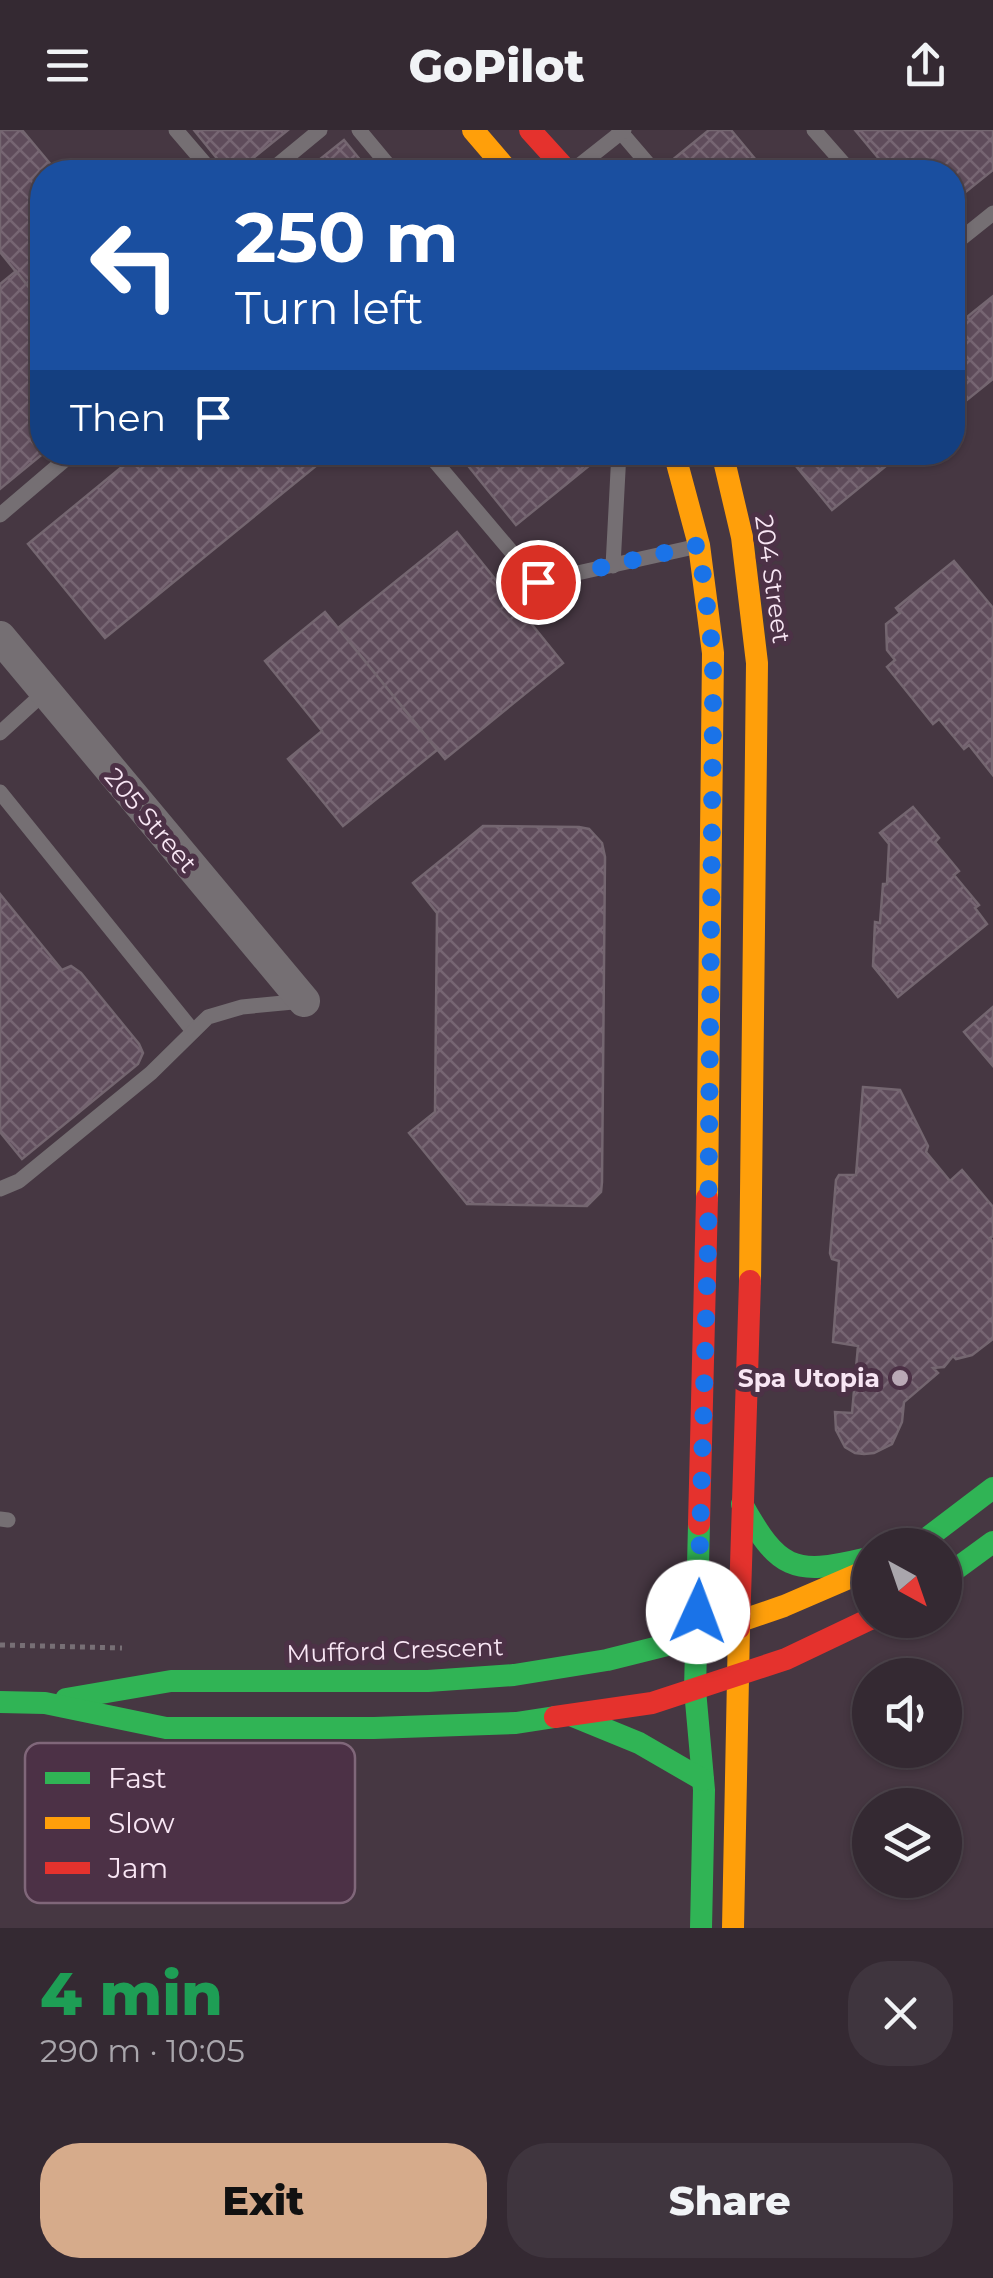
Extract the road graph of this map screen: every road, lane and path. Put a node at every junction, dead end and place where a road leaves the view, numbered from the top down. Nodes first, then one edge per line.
1 (176, 130) edge
2 (320, 130) edge
3 (359, 130) edge
4 (473, 130) edge
5 (530, 130) edge
6 (814, 130) edge
7 (621, 131) edge
8 (202, 160) edge
9 (284, 160) edge
10 (384, 160) edge
11 (499, 160) edge
12 (559, 160) edge
13 (585, 160) edge
14 (645, 160) edge
15 (840, 160) edge
16 (993, 213) edge
17 (965, 236) edge
18 (59, 465) edge
19 (438, 465) edge
20 (618, 465) edge
21 (681, 465) edge
22 (722, 465) edge
23 (0, 515) edge
24 (721, 541) junction
25 (613, 566) junction
26 (0, 637) edge
27 (45, 692) junction
28 (0, 733) edge
29 (0, 792) edge
30 (304, 1001) joint
31 (193, 1031) junction
32 (0, 1189) edge
33 (993, 1488) edge
34 (742, 1504) junction
35 (940, 1528) edge
36 (993, 1542) edge
37 (852, 1562) edge
38 (962, 1565) edge
39 (852, 1577) edge
40 (742, 1624) junction
41 (852, 1628) edge
42 (698, 1637) junction
43 (740, 1674) junction
44 (696, 1690) junction
45 (0, 1702) edge
46 (45, 1702) junction
47 (571, 1716) junction
48 (702, 1780) junction
49 (701, 1928) edge
50 (733, 1928) edge

1 - 8 lane
2 - 9 lane
3 - 10 lane
4 - 11 main road
5 - 12 main road
6 - 15 lane
7 - 13 lane
7 - 14 lane
16 - 17 lane
18 - 23 lane
19 - 25 lane
20 - 25 lane
21 - 24 main road, 204 Street
22 - 24 main road, 204 Street
24 - 25 lane
24 - 34 main road, 204 Street
24 - 42 main road, 204 Street
26 - 27 street, 205 Street
27 - 28 lane
27 - 30 street, 205 Street
29 - 31 lane
30 - 31 lane
31 - 32 lane
33 - 35 main road
34 - 37 main road
34 - 40 main road, 204 Street
36 - 38 main road
39 - 40 main road, Mufford Crescent
40 - 42 main road, Mufford Crescent
40 - 43 main road, 204 Street
41 - 43 main road, Mufford Crescent
42 - 44 main road, 204 Street
42 - 46 main road, Mufford Crescent
43 - 44 main road, Mufford Crescent
43 - 50 main road, 204 Street
44 - 47 main road, Mufford Crescent
44 - 48 main road, 204 Street
45 - 46 main road, Mufford Crescent
46 - 47 main road, Mufford Crescent
47 - 48 main road
48 - 49 main road, 204 Street

